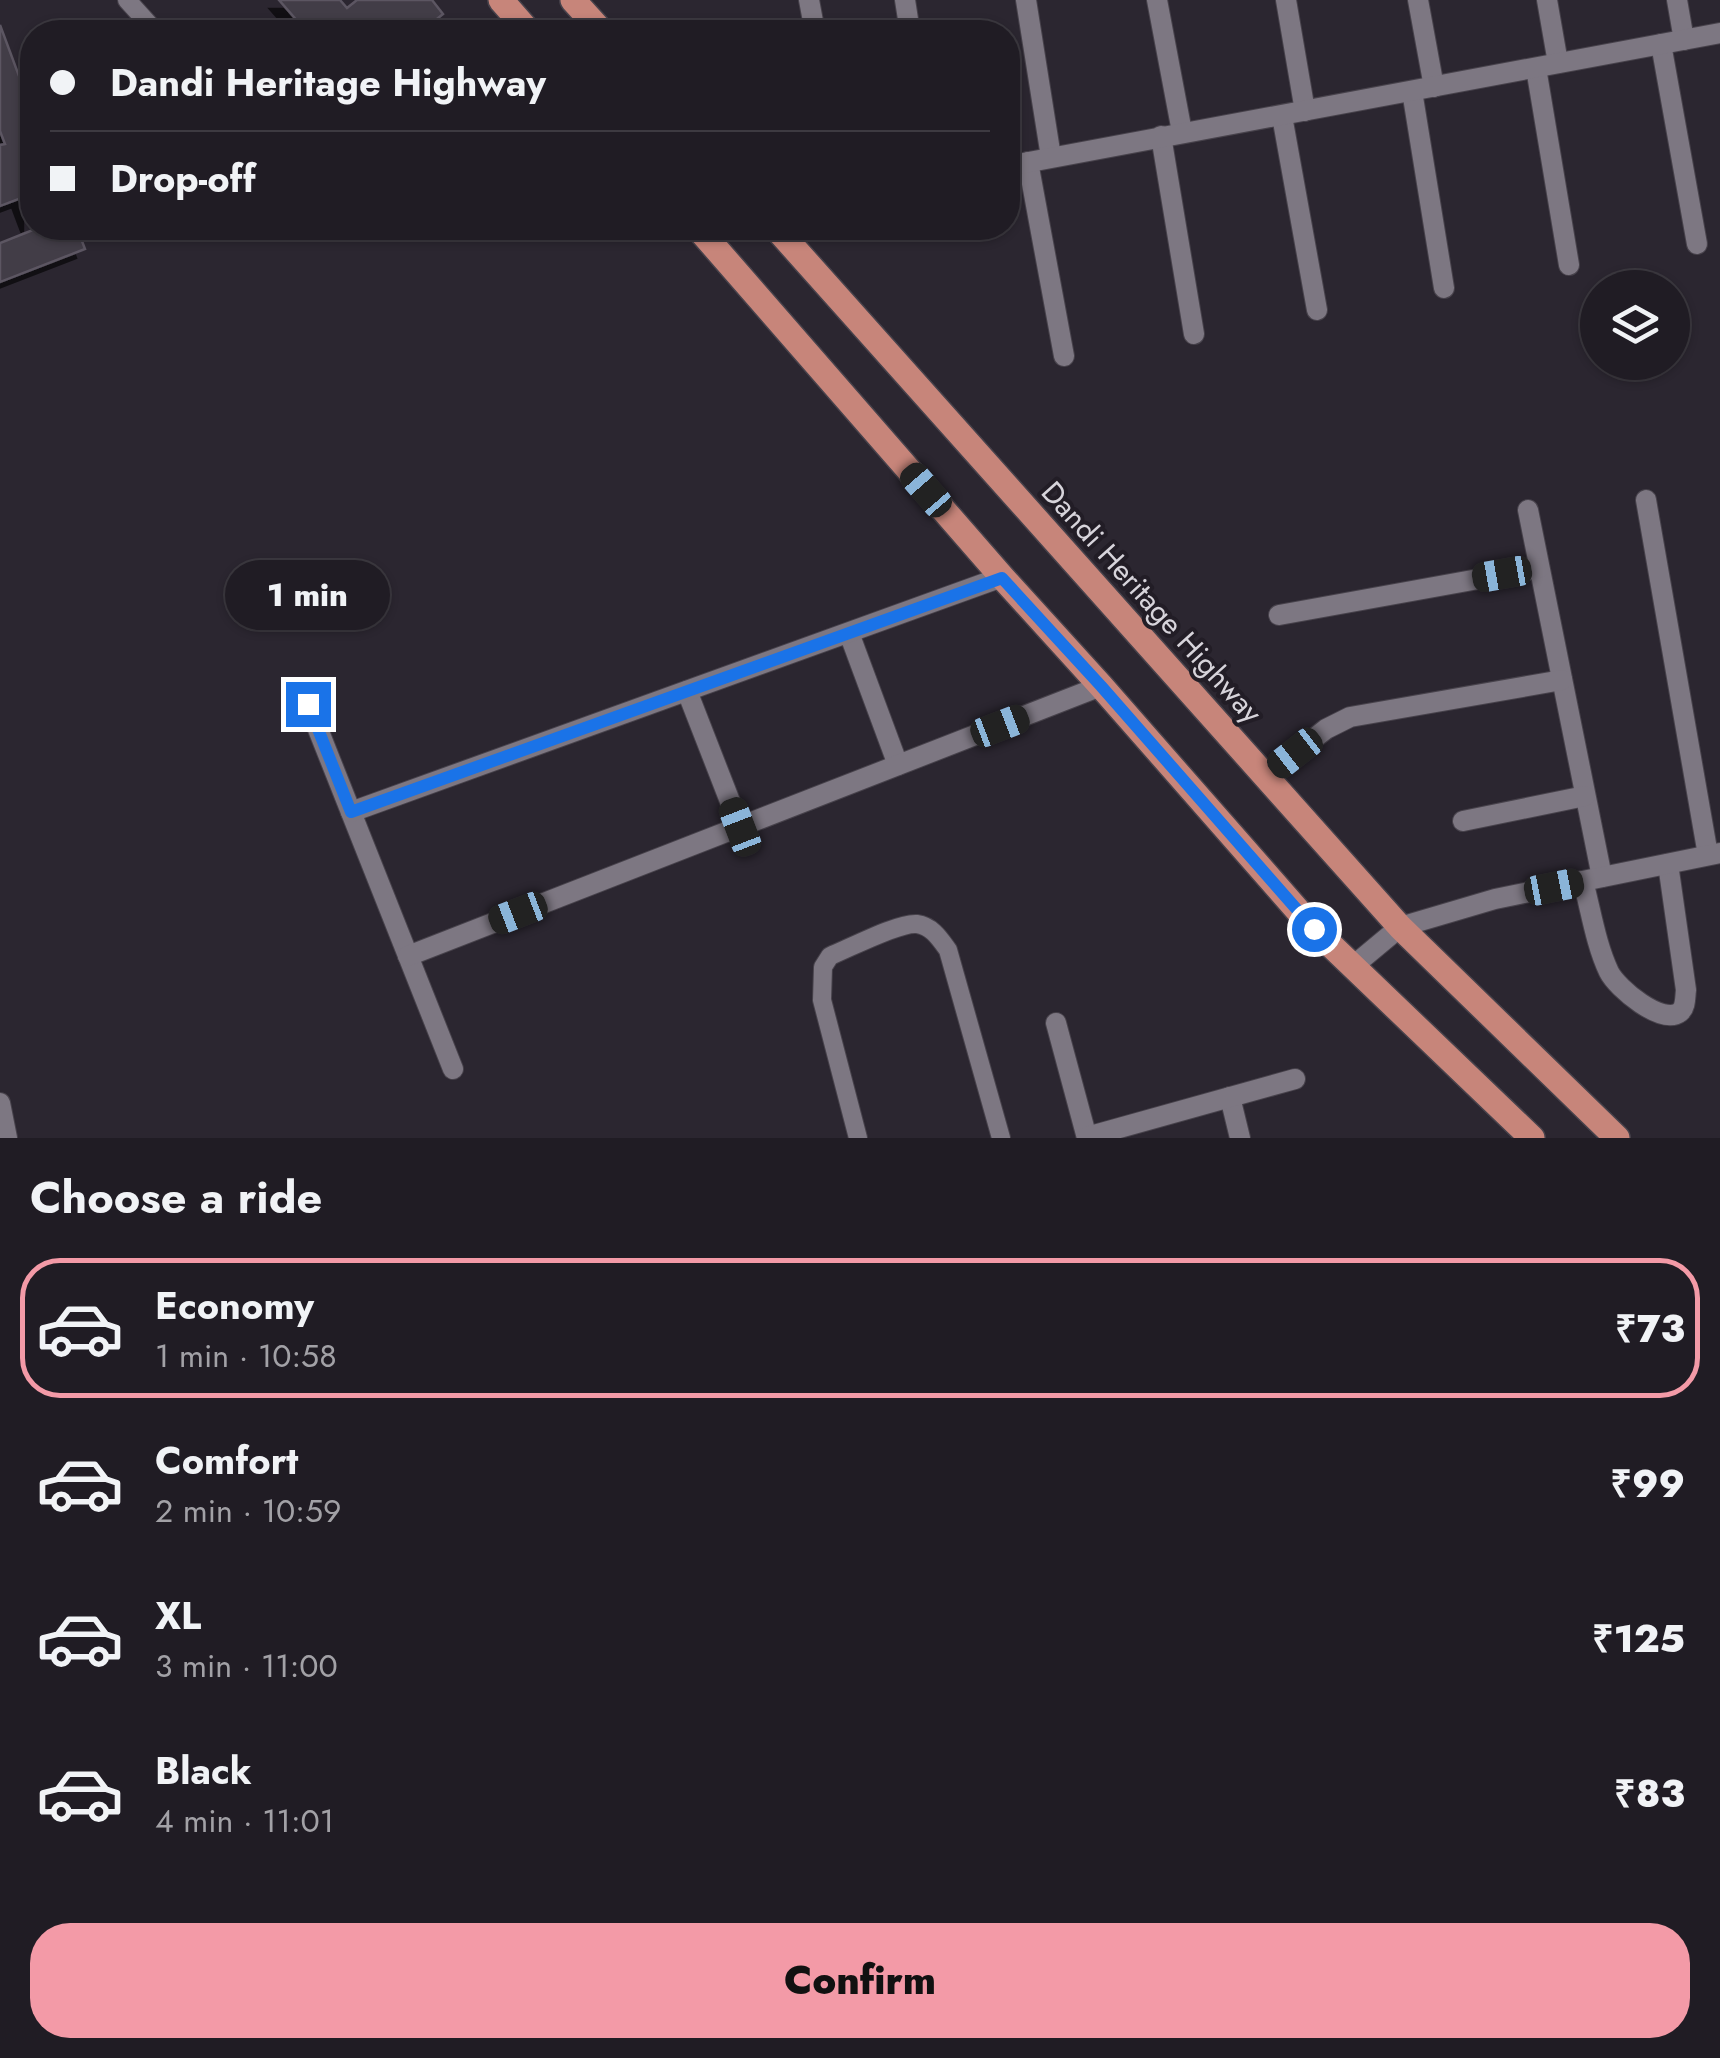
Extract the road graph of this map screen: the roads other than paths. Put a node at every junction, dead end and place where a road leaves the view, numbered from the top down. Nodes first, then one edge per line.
1 (128, 0) edge
2 (500, 0) edge
3 (573, 0) edge
4 (1026, 0) edge
5 (1157, 0) edge
6 (1286, 0) edge
7 (1418, 0) edge
8 (1548, 0) edge
9 (1677, 0) edge
10 (146, 20) edge
11 (518, 20) edge
12 (591, 20) edge
13 (1720, 33) edge
14 (1684, 40) junction
15 (1662, 44) junction
16 (1558, 64) junction
17 (1536, 68) junction
18 (1434, 86) junction
19 (1412, 91) junction
20 (1305, 111) junction
21 (1282, 116) junction
22 (1171, 134) junction
23 (1050, 158) junction
24 (1020, 164) edge
25 (1020, 172) edge
26 (708, 240) edge
27 (787, 240) edge
28 (1698, 244) dead end
29 (1569, 265) dead end
30 (1444, 288) dead end
31 (1317, 310) dead end
32 (1194, 334) dead end
33 (1064, 356) dead end
34 (1646, 500) dead end
35 (1528, 510) dead end
36 (1539, 568) junction
37 (1002, 578) junction
38 (1278, 615) dead end
39 (849, 633) junction
40 (1562, 680) junction
41 (1101, 686) junction
42 (688, 691) junction
43 (308, 704) dead end
44 (898, 765) junction
45 (1265, 777) junction
46 (1585, 796) junction
47 (351, 812) junction
48 (1463, 821) dead end
49 (740, 827) junction
50 (1714, 854) edge
51 (1668, 864) junction
52 (1592, 880) junction
53 (1400, 927) junction
54 (408, 956) junction
55 (1352, 967) junction
56 (1056, 1022) dead end
57 (453, 1069) dead end
58 (1295, 1079) dead end
59 (1230, 1097) junction
60 (0, 1103) edge
61 (7, 1138) edge
62 (858, 1138) edge
63 (1001, 1138) edge
64 (1087, 1138) edge
65 (1240, 1138) edge
66 (1532, 1138) edge
67 (1617, 1138) edge

1 - 10 lane
2 - 11 main road
3 - 12 main road
4 - 23 street
5 - 22 street
6 - 20 street
7 - 18 street
8 - 16 street
9 - 14 street
13 - 14 street
14 - 15 street
15 - 16 street
15 - 28 street
16 - 17 street
17 - 18 street
17 - 29 street
18 - 19 street
19 - 20 street
19 - 30 street
20 - 21 street
21 - 22 street
21 - 31 street
22 - 23 street
22 - 32 street
23 - 24 street
25 - 33 street
26 - 37 main road
27 - 45 main road, Dandi Heritage Highway
34 - 50 street
35 - 36 street
36 - 38 street
36 - 40 street
37 - 39 street
37 - 41 main road
39 - 42 street
39 - 44 street
40 - 45 street
40 - 46 street
41 - 44 street
41 - 55 main road
42 - 47 street
42 - 49 street
43 - 47 street
44 - 49 street
45 - 53 main road, Dandi Heritage Highway
46 - 48 street
46 - 52 street
47 - 54 street
49 - 54 street
50 - 51 street
51 - 52 street
51 - 52 street
52 - 53 street
53 - 55 street
53 - 67 main road, Dandi Heritage Highway
54 - 57 street
55 - 66 main road
56 - 64 street
58 - 59 street
59 - 64 street
59 - 65 street
60 - 61 street
62 - 63 lane

